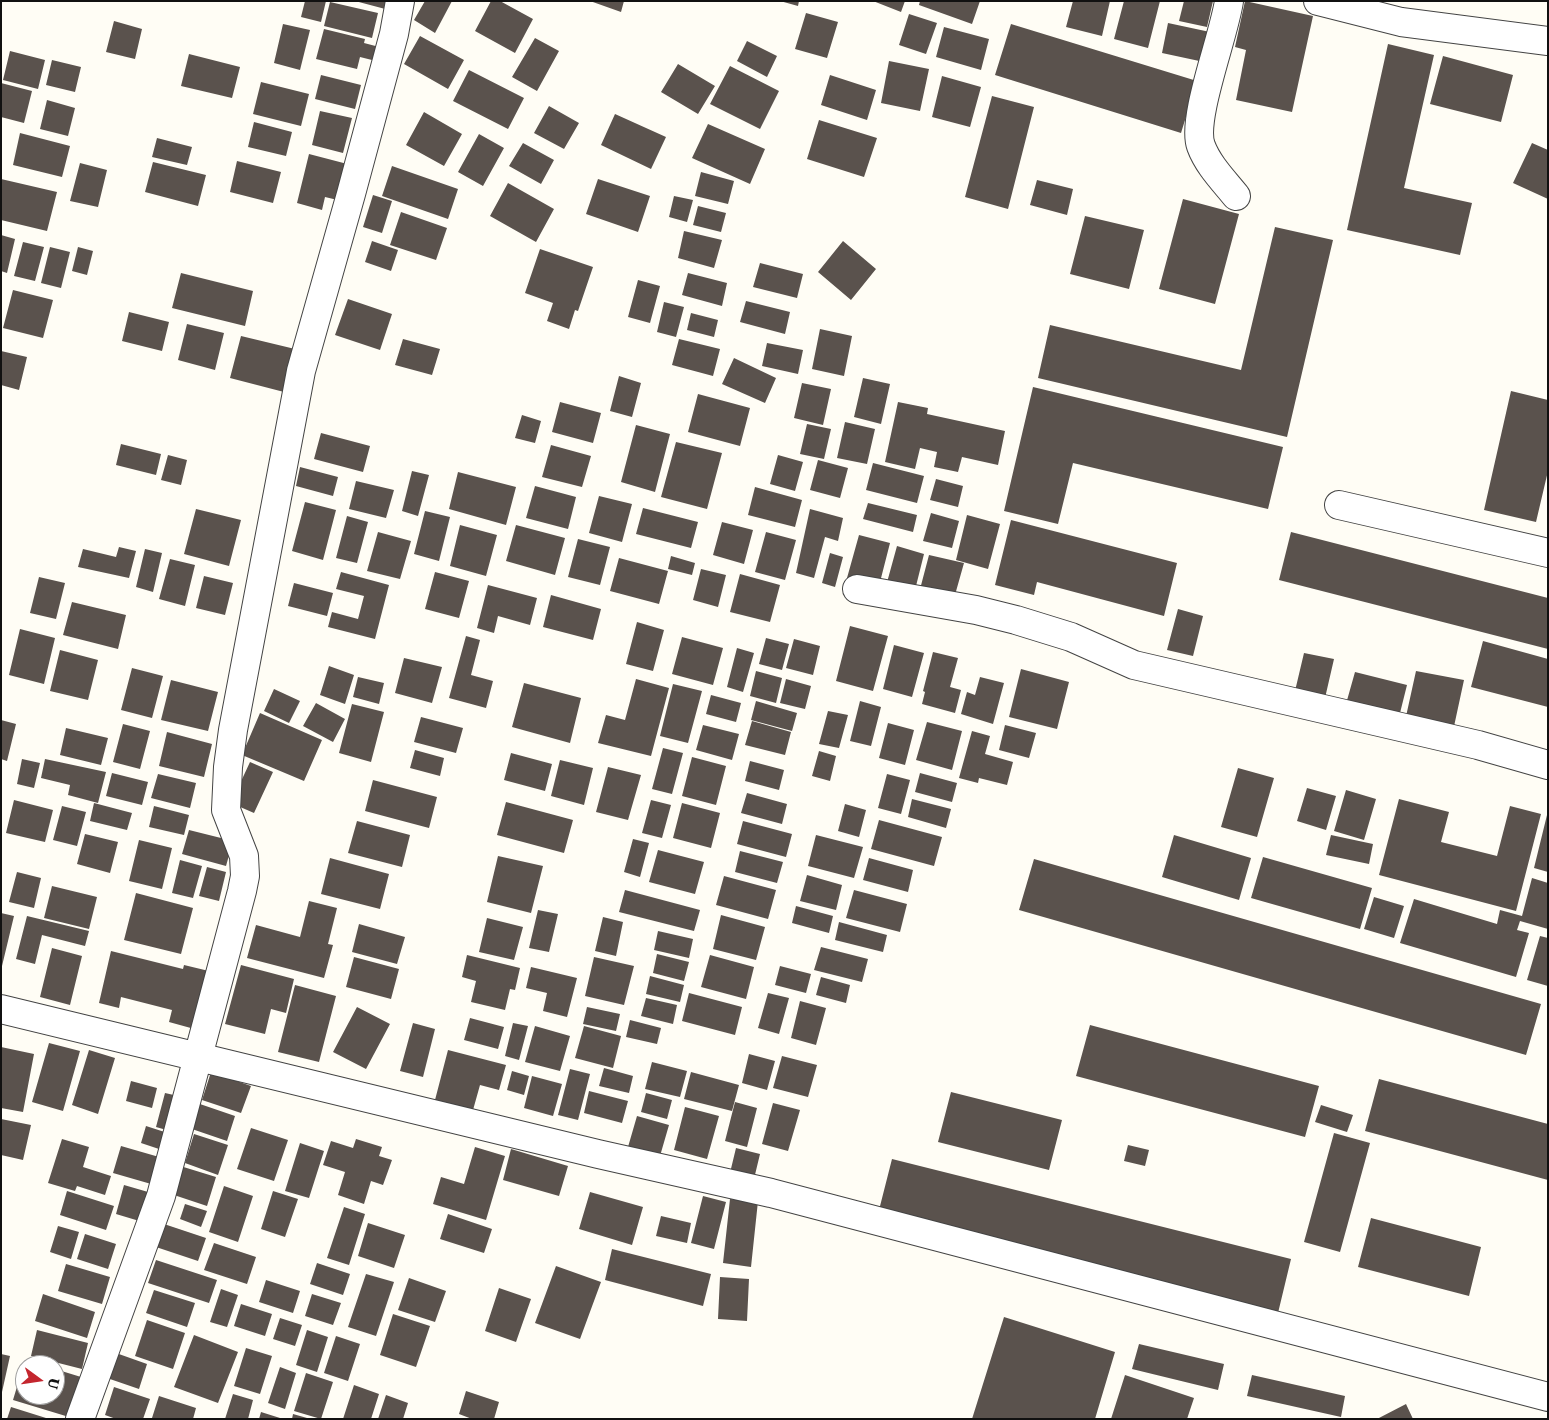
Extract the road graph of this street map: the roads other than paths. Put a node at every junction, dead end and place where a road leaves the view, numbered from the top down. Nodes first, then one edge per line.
1 (400, 1) edge
2 (1228, 1) edge
3 (1318, 1) edge
4 (1548, 41) edge
5 (1236, 196) dead end
6 (1339, 505) dead end
7 (1548, 553) edge
8 (857, 589) dead end
9 (1548, 765) edge
10 (1, 1009) edge
11 (199, 1057) junction
12 (1548, 1397) edge
13 (80, 1419) edge

1 - 11 street
2 - 5 street
3 - 4 street
6 - 7 street
8 - 9 street
10 - 11 street
11 - 12 street
11 - 13 street

